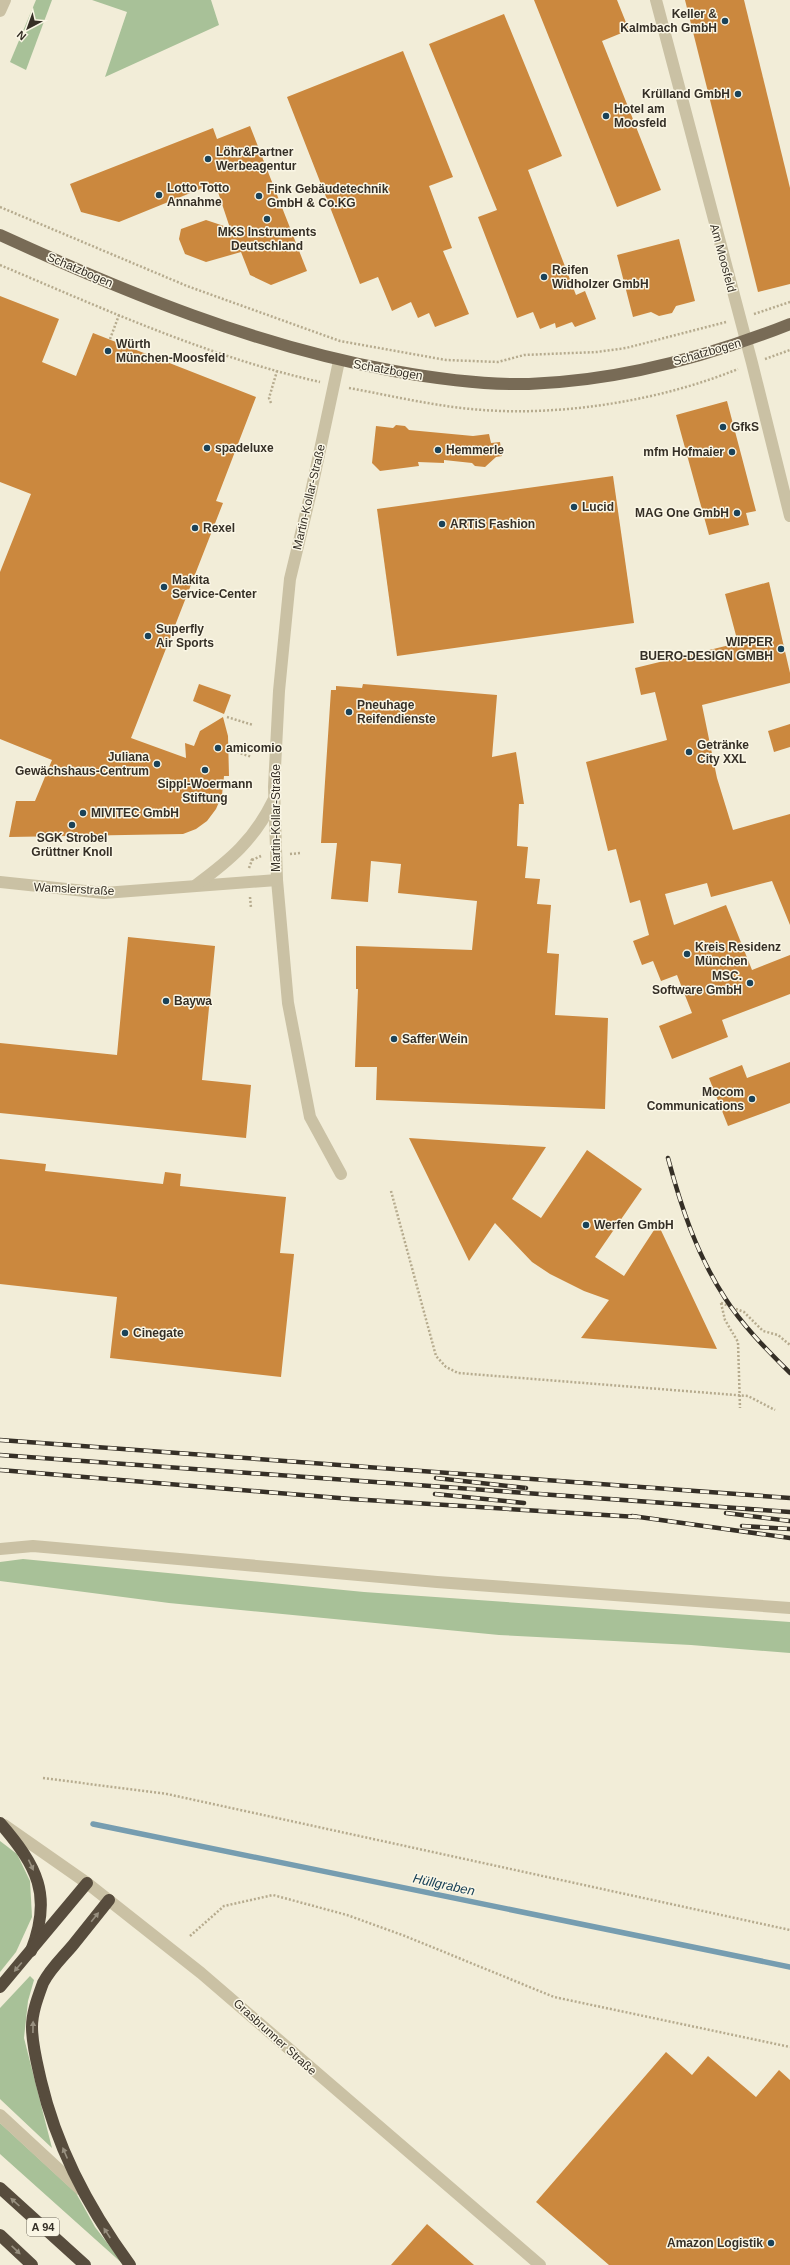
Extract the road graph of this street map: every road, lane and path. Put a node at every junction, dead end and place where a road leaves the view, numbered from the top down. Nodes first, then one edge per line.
1 (5, 0) edge
2 (656, 0) edge
3 (0, 11) edge
4 (0, 207) edge
5 (0, 235) edge
6 (790, 302) edge
7 (119, 315) dead end
8 (739, 319) junction
9 (790, 324) edge
10 (110, 339) dead end
11 (746, 341) junction
12 (339, 361) junction
13 (277, 371) dead end
14 (271, 403) dead end
15 (790, 516) edge
16 (227, 717) dead end
17 (253, 726) dead end
18 (233, 751) dead end
19 (252, 757) dead end
20 (224, 781) dead end
21 (250, 789) dead end
22 (275, 798) junction
23 (277, 880) junction
24 (0, 882) edge
25 (196, 885) junction
26 (341, 1174) dead end
27 (391, 1191) dead end
28 (790, 1345) edge
29 (739, 1395) junction
30 (740, 1408) dead end
31 (775, 1410) dead end
32 (0, 1549) edge
33 (790, 1608) edge
34 (43, 1778) dead end
35 (0, 1823) edge
36 (87, 1883) junction
37 (109, 1900) junction
38 (790, 1930) edge
39 (190, 1936) dead end
40 (32, 1951) junction
41 (0, 1987) edge
42 (790, 2047) edge
43 (0, 2116) edge
44 (0, 2188) edge
45 (80, 2188) junction
46 (0, 2235) edge
47 (32, 2265) edge
48 (85, 2265) edge
49 (130, 2265) edge
50 (540, 2265) edge

1 - 3 street
2 - 8 street, Am Moosfeld
4 - 8 path
5 - 12 main road, Schatzbogen
6 - 8 path
7 - 10 path
8 - 11 street, Am Moosfeld
9 - 11 main road, Schatzbogen
11 - 12 main road, Schatzbogen
11 - 15 street, Am Moosfeld
12 - 22 street, Martin-Kollar-Straße
13 - 14 path
16 - 17 path
18 - 19 path
20 - 21 path
22 - 23 street, Martin-Kollar-Straße
22 - 25 street
23 - 25 street, Wamslerstraße
23 - 26 street, Martin-Kollar-Straße
24 - 25 street, Wamslerstraße
27 - 29 path
28 - 29 path
29 - 30 path
29 - 31 path
32 - 33 street
34 - 38 path
35 - 36 street, Grasbrunner Straße
35 -> 40 highway
36 - 37 street, Grasbrunner Straße
36 - 40 highway
45 -> 37 highway
37 - 50 street, Grasbrunner Straße
39 - 42 path
40 -> 41 highway
43 - 45 street
48 -> 44 highway, A 94
49 -> 45 highway
46 -> 47 highway, A 94

